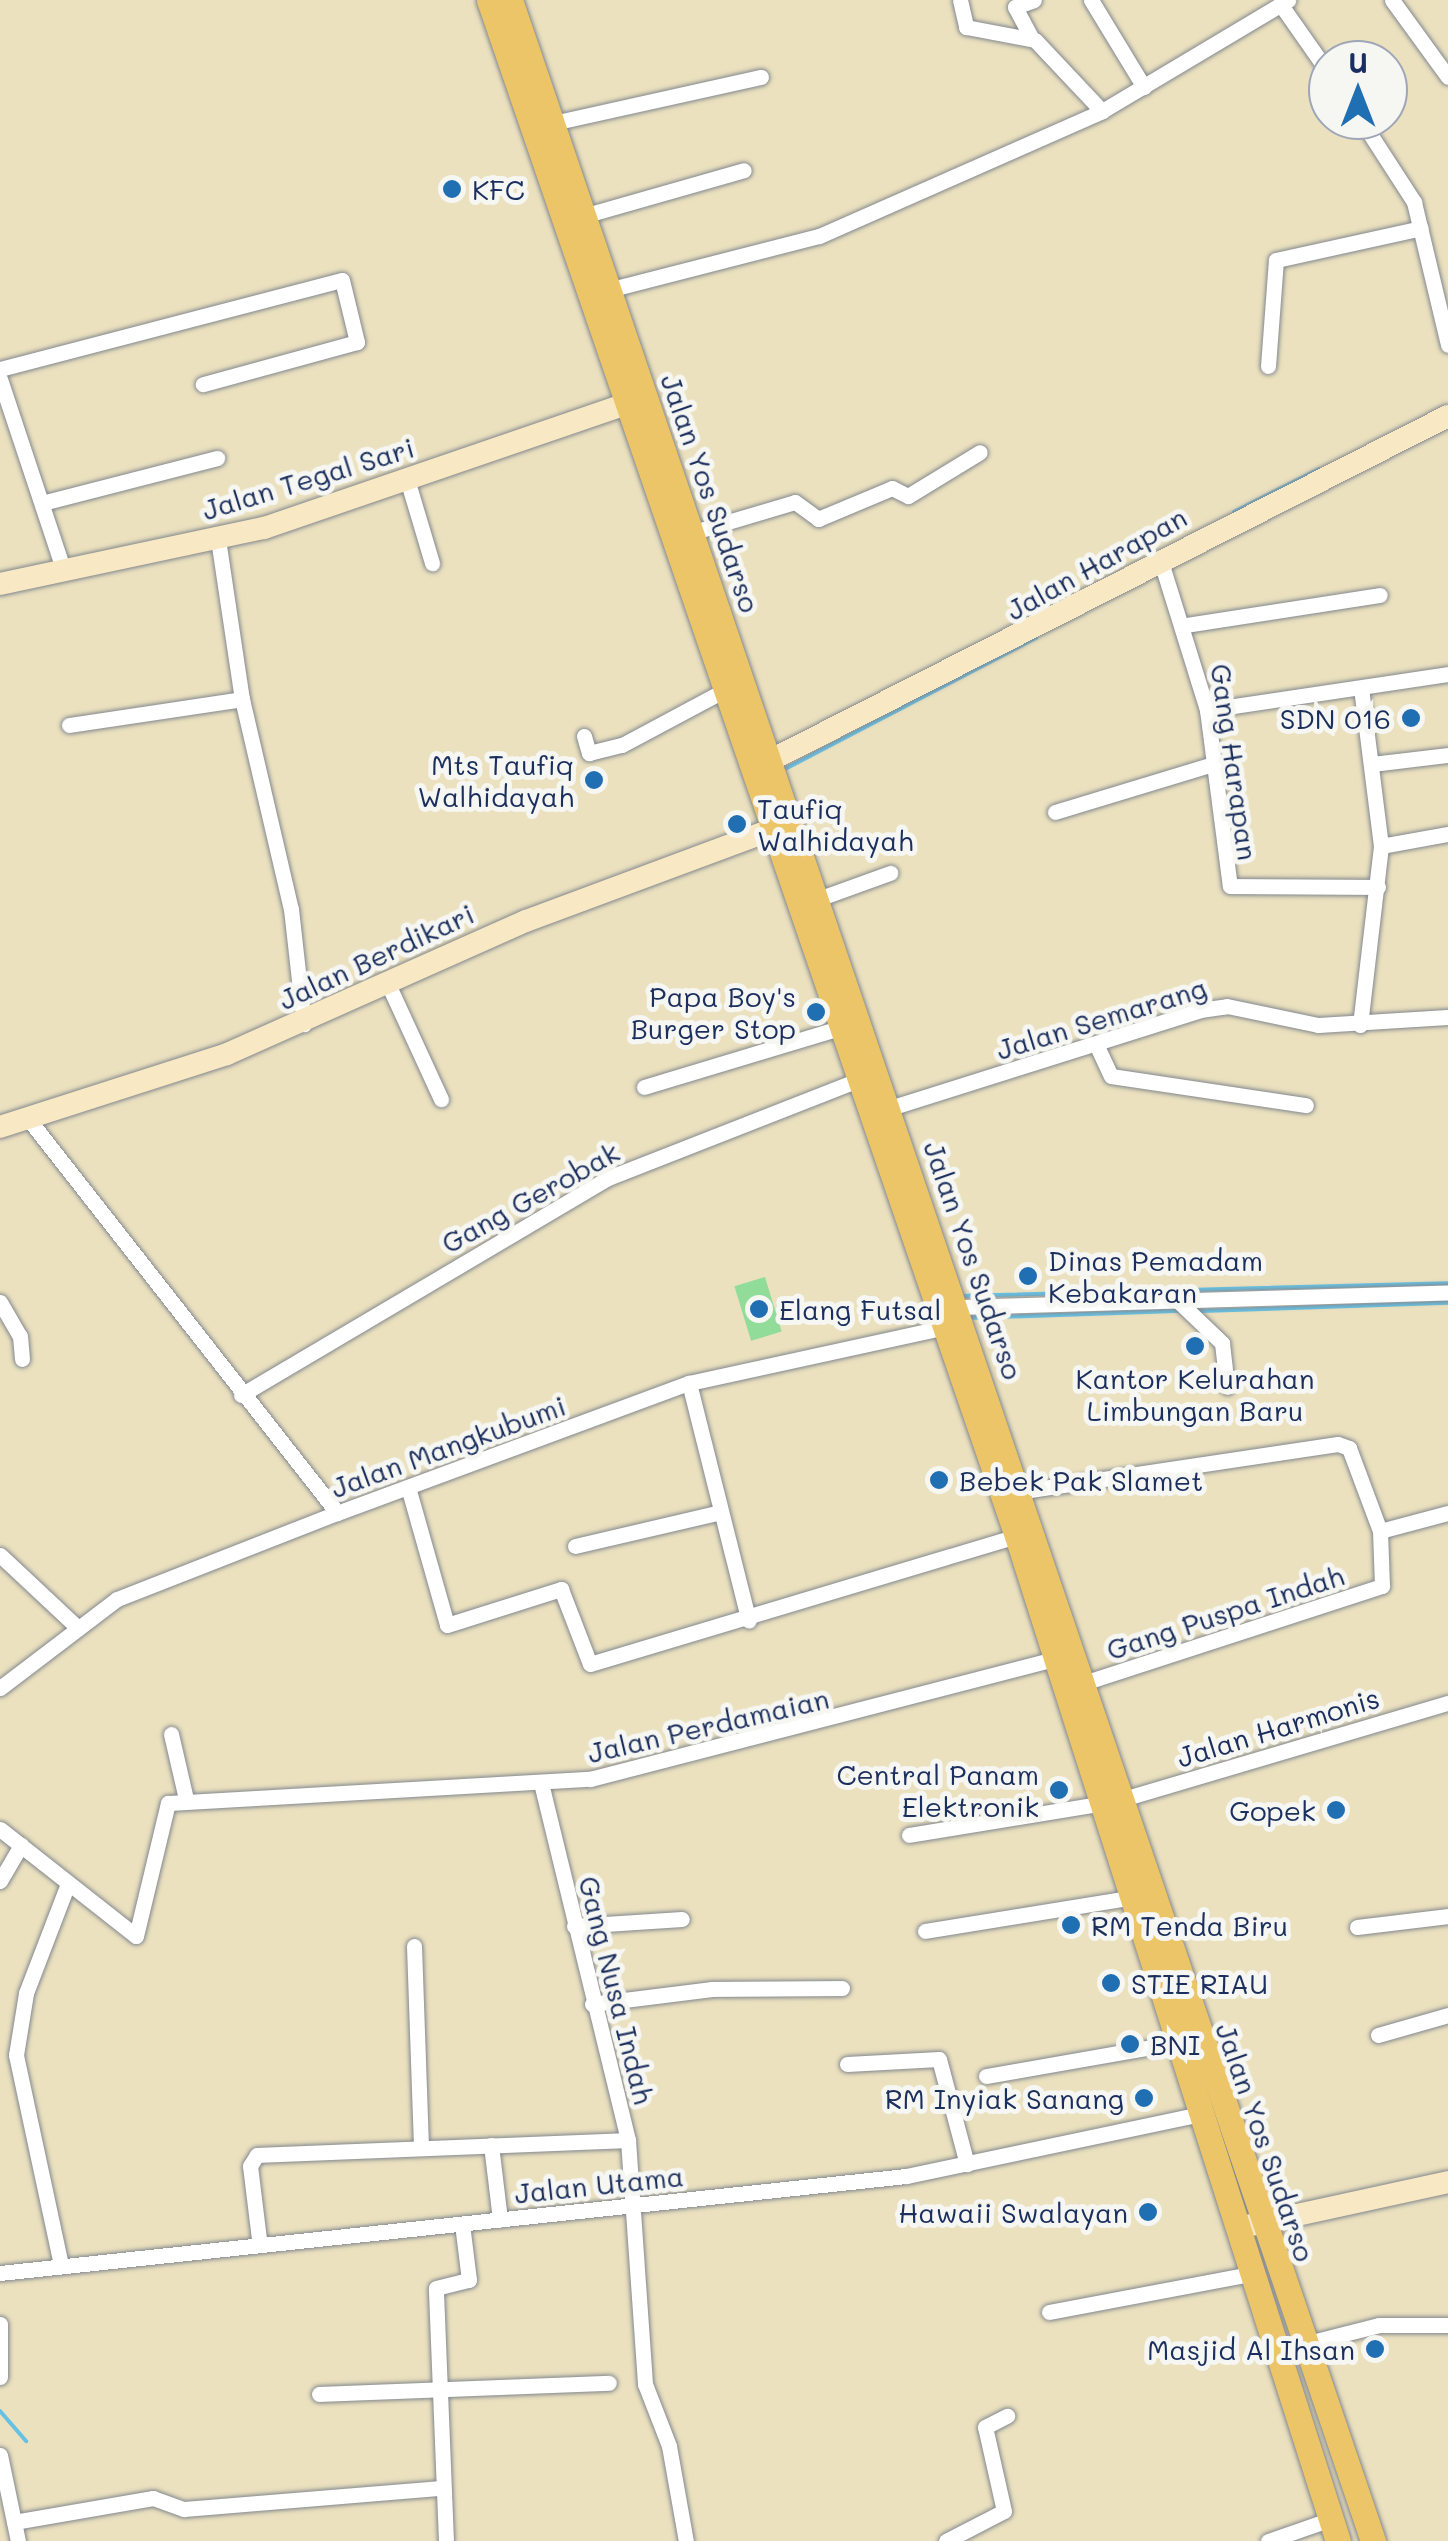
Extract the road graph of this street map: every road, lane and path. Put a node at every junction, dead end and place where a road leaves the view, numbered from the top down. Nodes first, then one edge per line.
1 (489, 0) edge
2 (510, 0) edge
3 (960, 0) edge
4 (1034, 0) edge
5 (1091, 0) edge
6 (1392, 0) edge
7 (1284, 2) edge
8 (1032, 37) junction
9 (1308, 40) edge
10 (761, 77) dead end
11 (1448, 77) edge
12 (1144, 86) junction
13 (1102, 111) junction
14 (552, 124) junction
15 (1375, 140) edge
16 (744, 170) dead end
17 (566, 192) junction
18 (583, 216) junction
19 (1421, 228) junction
20 (608, 290) junction
21 (1447, 312) edge
22 (1448, 345) edge
23 (1268, 366) dead end
24 (0, 369) edge
25 (0, 379) edge
26 (204, 384) dead end
27 (626, 404) junction
28 (1448, 416) edge
29 (980, 452) dead end
30 (217, 458) dead end
31 (407, 479) junction
32 (42, 503) junction
33 (694, 532) junction
34 (218, 539) junction
35 (432, 562) dead end
36 (1161, 564) junction
37 (64, 572) junction
38 (0, 584) edge
39 (1380, 595) dead end
40 (1186, 625) junction
41 (1448, 674) edge
42 (1361, 688) junction
43 (727, 689) junction
44 (242, 700) junction
45 (1207, 710) junction
46 (68, 725) dead end
47 (584, 736) dead end
48 (1448, 755) edge
49 (771, 760) junction
50 (1214, 764) junction
51 (1372, 764) junction
52 (1056, 812) dead end
53 (774, 829) junction
54 (1448, 834) edge
55 (1381, 846) junction
56 (890, 873) dead end
57 (1378, 887) junction
58 (818, 899) junction
59 (824, 943) junction
60 (388, 984) junction
61 (1448, 1018) edge
62 (304, 1024) junction
63 (1360, 1024) junction
64 (843, 1027) junction
65 (1096, 1044) junction
66 (861, 1079) junction
67 (644, 1087) dead end
68 (441, 1099) dead end
69 (1306, 1105) dead end
70 (890, 1108) junction
71 (30, 1122) junction
72 (0, 1127) edge
73 (1448, 1292) edge
74 (1176, 1298) junction
75 (0, 1302) edge
76 (952, 1317) junction
77 (22, 1359) dead end
78 (689, 1383) junction
79 (1227, 1387) dead end
80 (240, 1395) junction
81 (408, 1487) junction
82 (1023, 1491) junction
83 (337, 1513) junction
84 (717, 1513) junction
85 (1448, 1513) edge
86 (1380, 1531) junction
87 (1018, 1536) junction
88 (574, 1546) dead end
89 (0, 1555) edge
90 (749, 1622) junction
91 (77, 1626) junction
92 (1054, 1658) junction
93 (0, 1688) edge
94 (1083, 1699) junction
95 (1448, 1703) edge
96 (171, 1734) dead end
97 (542, 1787) junction
98 (186, 1799) junction
99 (1111, 1802) junction
100 (0, 1829) edge
101 (910, 1834) dead end
102 (21, 1845) junction
103 (0, 1882) edge
104 (67, 1886) junction
105 (1129, 1898) junction
106 (1448, 1916) edge
107 (682, 1919) dead end
108 (574, 1926) junction
109 (1357, 1927) dead end
110 (925, 1932) dead end
111 (414, 1946) dead end
112 (842, 1988) dead end
113 (592, 2004) junction
114 (1448, 2016) edge
115 (1378, 2034) dead end
116 (1175, 2043) junction
117 (847, 2064) dead end
118 (986, 2076) dead end
119 (1199, 2114) junction
120 (628, 2140) junction
121 (420, 2144) junction
122 (491, 2145) junction
123 (967, 2164) junction
124 (1448, 2182) edge
125 (639, 2205) junction
126 (500, 2220) junction
127 (1260, 2221) junction
128 (462, 2224) junction
129 (1235, 2232) junction
130 (259, 2239) junction
131 (61, 2265) junction
132 (0, 2273) edge
133 (1251, 2274) junction
134 (1049, 2312) dead end
135 (0, 2324) edge
136 (1448, 2325) edge
137 (1304, 2344) junction
138 (0, 2378) edge
139 (609, 2383) dead end
140 (438, 2387) junction
141 (320, 2394) dead end
142 (1007, 2416) dead end
143 (0, 2455) edge
144 (438, 2488) junction
145 (9, 2515) edge
146 (1334, 2530) edge
147 (18, 2541) edge
148 (446, 2541) edge
149 (686, 2541) edge
150 (946, 2541) edge
151 (1268, 2541) edge
152 (1374, 2541) edge

1 - 17 main road, Jalan Yos Sudarso
2 - 14 main road, Jalan Yos Sudarso
3 - 8 street
4 - 8 street
5 - 12 street
6 - 11 street
7 - 9 street
7 - 12 street
8 - 13 street
10 - 14 street
12 - 13 street
13 - 20 street
14 - 17 main road, Jalan Yos Sudarso
15 - 19 street
16 - 18 street
17 - 18 main road, Jalan Yos Sudarso
17 - 27 main road, Jalan Yos Sudarso
18 - 20 main road, Jalan Yos Sudarso
19 - 21 street
19 - 23 street
20 - 33 main road, Jalan Yos Sudarso
21 - 22 street
24 - 26 street
25 - 32 street
27 - 31 street, Jalan Tegal Sari
27 - 43 main road, Jalan Yos Sudarso
28 - 36 street, Jalan Harapan
29 - 33 street
30 - 32 street
31 - 34 street, Jalan Tegal Sari
31 - 35 street
32 - 37 street
33 - 49 main road, Jalan Yos Sudarso
34 - 37 street, Jalan Tegal Sari
34 - 44 street
36 - 40 street, Gang Harapan
36 - 49 street, Jalan Harapan
37 - 38 street, Jalan Tegal Sari
39 - 40 street
40 - 45 street, Gang Harapan
41 - 42 street
42 - 45 street
42 - 51 street
43 - 47 street
43 - 53 main road, Jalan Yos Sudarso
44 - 46 street
44 - 62 street
45 - 50 street, Gang Harapan
48 - 51 street
49 - 58 main road, Jalan Yos Sudarso
50 - 52 street
50 - 57 street, Gang Harapan
51 - 55 street
53 - 59 main road, Jalan Yos Sudarso
53 - 60 street, Jalan Berdikari
54 - 55 street
55 - 57 street
56 - 58 street
57 - 63 street
58 - 59 main road, Jalan Yos Sudarso
59 - 64 main road, Jalan Yos Sudarso
59 - 70 main road, Jalan Yos Sudarso
60 - 62 street, Jalan Berdikari
60 - 68 street
61 - 63 street, Jalan Semarang
62 - 71 street, Jalan Berdikari
63 - 65 street, Jalan Semarang
64 - 66 main road, Jalan Yos Sudarso
64 - 67 street
65 - 69 street
65 - 70 street, Jalan Semarang
66 - 76 main road, Jalan Yos Sudarso
66 - 80 street, Gang Gerobak
70 - 76 main road, Jalan Yos Sudarso
71 - 72 street, Jalan Berdikari
71 - 80 street
73 - 74 street, Jalan Mangkubumi
74 - 76 street, Jalan Mangkubumi
74 - 79 street
75 - 77 street
76 - 78 street, Jalan Mangkubumi
76 - 82 main road, Jalan Yos Sudarso
76 - 87 main road, Jalan Yos Sudarso
78 - 81 street, Jalan Mangkubumi
78 - 84 street
80 - 83 street
81 - 83 street, Jalan Mangkubumi
81 - 90 street
82 - 86 street, Gang Puspa Indah
82 - 94 main road, Jalan Yos Sudarso
83 - 91 street, Jalan Mangkubumi
84 - 88 street
84 - 90 street
85 - 86 street
86 - 94 street, Gang Puspa Indah
87 - 90 street
87 - 92 main road, Jalan Yos Sudarso
89 - 91 street
91 - 93 street, Jalan Mangkubumi
92 - 94 main road, Jalan Yos Sudarso
92 - 97 street, Jalan Perdamaian
94 - 99 main road, Jalan Yos Sudarso
95 - 99 street, Jalan Harmonis
96 - 98 street
97 - 98 street, Jalan Perdamaian
97 - 108 street, Gang Nusa Indah
98 - 104 street
99 - 101 street, Jalan Harmonis
99 - 105 main road, Jalan Yos Sudarso
99 - 127 main road, Jalan Yos Sudarso
100 - 102 street
102 - 103 street
102 - 104 street
104 - 131 street
105 - 110 street
105 - 116 main road, Jalan Yos Sudarso
106 - 109 street
107 - 108 street
108 - 113 street, Gang Nusa Indah
111 - 121 street
112 - 113 street
113 - 120 street, Gang Nusa Indah
114 - 115 street
116 - 118 street
116 - 119 main road, Jalan Yos Sudarso
117 - 123 street
119 - 123 street, Jalan Utama
119 - 129 main road, Jalan Yos Sudarso
120 - 122 street
120 - 125 street, Gang Nusa Indah
121 - 122 street
121 - 130 street
122 - 126 street
123 - 125 street, Jalan Utama
124 - 127 street
125 - 126 street, Jalan Utama
125 - 149 street, Gang Nusa Indah
126 - 128 street, Jalan Utama
127 - 129 street
127 - 137 main road, Jalan Yos Sudarso
128 - 130 street, Jalan Utama
128 - 140 street
129 - 133 main road, Jalan Yos Sudarso
130 - 131 street, Jalan Utama
131 - 132 street, Jalan Utama
133 - 134 street
133 - 146 main road, Jalan Yos Sudarso
135 - 138 street
136 - 137 street
137 - 152 main road, Jalan Yos Sudarso
139 - 140 street
140 - 141 street
140 - 144 street
142 - 150 street
143 - 145 street
144 - 145 street
144 - 148 street
145 - 147 street
146 - 151 street

